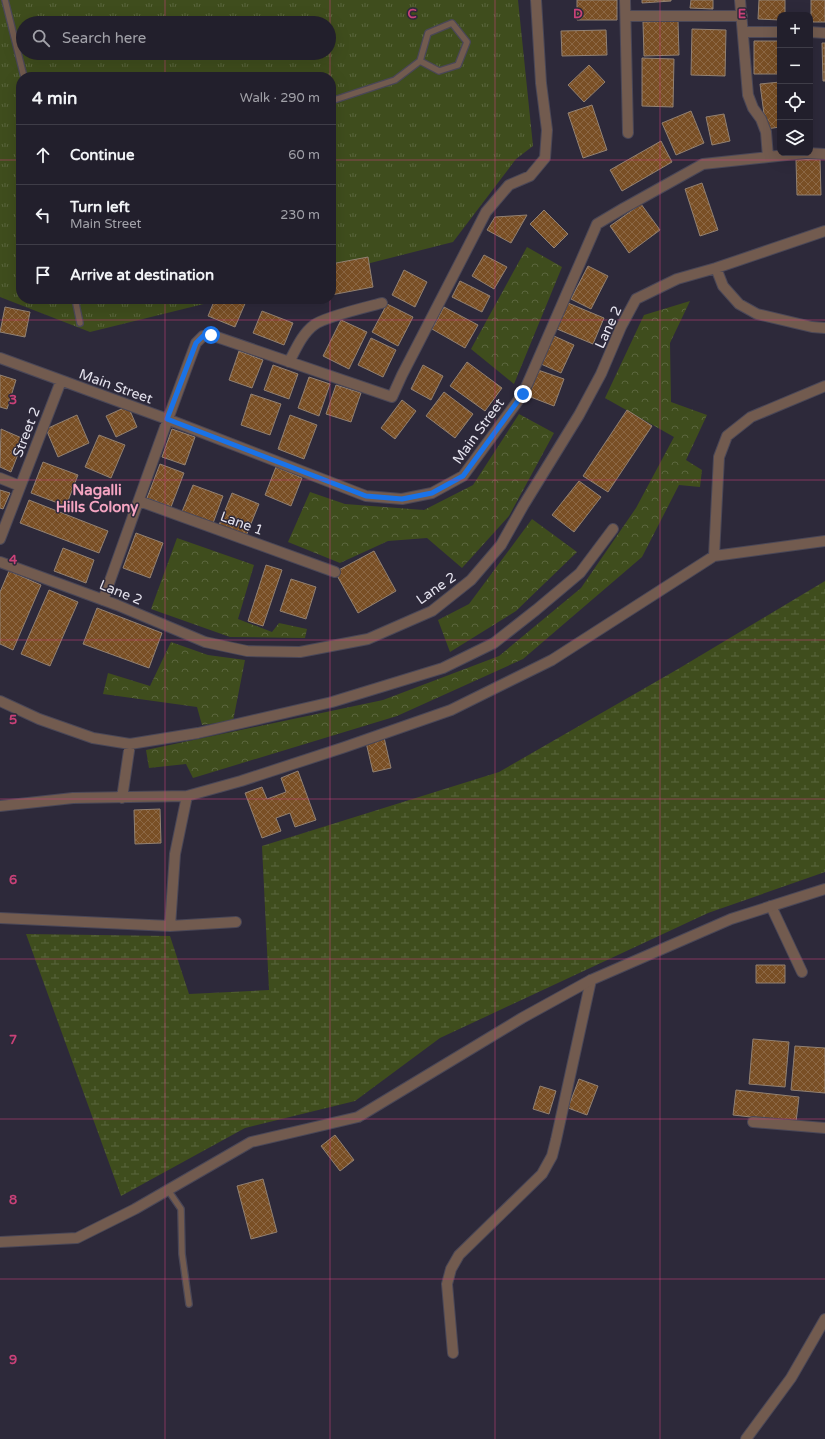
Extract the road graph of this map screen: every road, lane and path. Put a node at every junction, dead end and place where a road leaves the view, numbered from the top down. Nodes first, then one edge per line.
1 (5, 0) edge
2 (536, 0) edge
3 (625, 0) edge
4 (740, 0) edge
5 (626, 16) junction
6 (742, 16) junction
7 (743, 32) junction
8 (777, 32) edge
9 (813, 32) edge
10 (825, 32) edge
11 (16, 45) edge
12 (20, 60) edge
13 (420, 61) junction
14 (23, 72) edge
15 (336, 99) edge
16 (628, 133) dead end
17 (813, 153) edge
18 (825, 154) edge
19 (778, 156) edge
20 (768, 157) junction
21 (822, 233) edge
22 (716, 268) junction
23 (382, 303) dead end
24 (76, 304) edge
25 (80, 322) dead end
26 (825, 328) edge
27 (0, 358) edge
28 (289, 362) junction
29 (61, 381) junction
30 (825, 386) edge
31 (167, 419) junction
32 (0, 478) edge
33 (20, 486) junction
34 (139, 501) junction
35 (613, 529) dead end
36 (0, 539) edge
37 (825, 541) edge
38 (714, 556) junction
39 (0, 562) edge
40 (335, 572) dead end
41 (103, 600) junction
42 (0, 702) edge
43 (130, 744) junction
44 (187, 796) junction
45 (122, 798) junction
46 (0, 806) edge
47 (825, 889) edge
48 (771, 906) junction
49 (0, 918) edge
50 (236, 922) dead end
51 (170, 926) junction
52 (802, 972) dead end
53 (592, 980) junction
54 (753, 1122) dead end
55 (825, 1128) edge
56 (168, 1190) junction
57 (0, 1242) edge
58 (189, 1304) dead end
59 (825, 1319) edge
60 (453, 1353) dead end
61 (746, 1439) edge

1 - 11 lane
2 - 28 street
3 - 5 street
4 - 6 street
5 - 6 street
5 - 16 street
6 - 7 street
7 - 8 street
7 - 20 street
9 - 10 street
12 - 14 lane
13 - 13 lane
13 - 15 lane
17 - 18 street, Main Street
19 - 20 street, Main Street
20 - 31 street, Main Street
21 - 22 street, Lane 2
22 - 26 street
22 - 41 street, Lane 2
23 - 28 street
24 - 25 lane
27 - 29 street, Main Street
28 - 31 street
29 - 31 street, Main Street
29 - 33 street, Street 2
30 - 38 street
31 - 34 street
32 - 33 street
33 - 36 street, Street 2
34 - 40 street, Lane 1
34 - 41 street
35 - 43 street
37 - 38 street
38 - 44 street
39 - 41 street, Lane 2
42 - 43 street
43 - 45 street
44 - 45 street
44 - 51 street
45 - 46 street
47 - 48 street
48 - 52 street
48 - 53 street
49 - 51 street
50 - 51 street
53 - 56 street
53 - 60 street
54 - 55 street
56 - 57 street
56 - 58 lane
59 - 61 street

